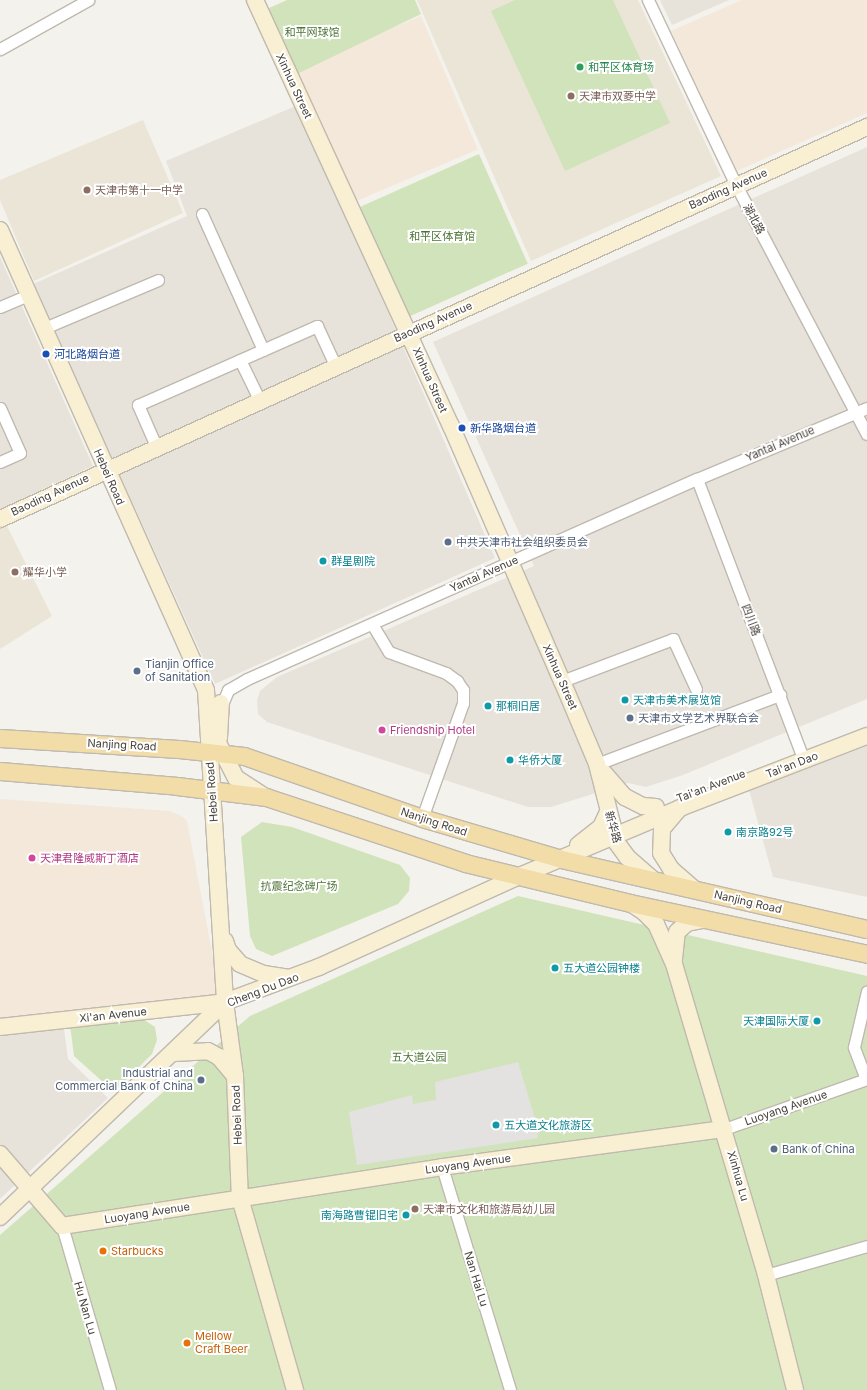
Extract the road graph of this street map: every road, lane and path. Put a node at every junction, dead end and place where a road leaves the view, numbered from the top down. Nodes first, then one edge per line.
1 (88, 0) edge
2 (255, 0) edge
3 (648, 0) edge
4 (0, 49) edge
5 (867, 127) edge
6 (736, 185) junction
7 (202, 214) dead end
8 (0, 230) edge
9 (158, 280) dead end
10 (28, 295) junction
11 (0, 307) edge
12 (42, 329) junction
13 (409, 334) junction
14 (263, 350) junction
15 (240, 360) junction
16 (336, 367) junction
17 (260, 401) junction
18 (867, 408) edge
19 (0, 410) edge
20 (856, 413) junction
21 (867, 434) edge
22 (156, 446) junction
23 (0, 462) edge
24 (106, 469) junction
25 (697, 479) junction
26 (0, 519) edge
27 (509, 563) junction
28 (372, 624) junction
29 (562, 681) junction
30 (696, 689) dead end
31 (780, 696) junction
32 (215, 703) junction
33 (867, 725) edge
34 (867, 736) edge
35 (0, 738) edge
36 (216, 753) junction
37 (802, 756) junction
38 (597, 764) junction
39 (0, 771) edge
40 (212, 790) junction
41 (266, 797) junction
42 (656, 807) junction
43 (680, 808) junction
44 (608, 812) junction
45 (422, 818) junction
46 (613, 833) junction
47 (561, 859) junction
48 (517, 876) junction
49 (651, 878) junction
50 (695, 890) junction
51 (630, 903) junction
52 (703, 920) junction
53 (867, 929) edge
54 (223, 931) junction
55 (867, 954) edge
56 (674, 964) junction
57 (292, 978) junction
58 (867, 991) edge
59 (225, 1002) junction
60 (0, 1027) edge
61 (174, 1053) junction
62 (235, 1076) junction
63 (867, 1079) edge
64 (724, 1129) junction
65 (0, 1154) edge
66 (442, 1167) junction
67 (30, 1188) junction
68 (240, 1198) junction
69 (0, 1217) edge
70 (62, 1226) junction
71 (867, 1246) edge
72 (766, 1276) junction
73 (110, 1390) edge
74 (295, 1390) edge
75 (510, 1390) edge
76 (795, 1390) edge

1 - 4 street
2 - 13 street, Xinhua Street
3 - 6 street, 湖北路
5 - 6 street, Baoding Avenue
6 - 13 street, Baoding Avenue
6 - 20 street, 湖北路
7 - 14 street
8 - 10 street, Hebei Road
9 - 12 street
10 - 11 street
10 - 12 street, Hebei Road
12 - 24 street, Hebei Road
13 - 16 street, Baoding Avenue
13 - 27 street, Xinhua Street
14 - 15 street
14 - 16 street
15 - 17 street
15 - 22 street
16 - 17 street, Baoding Avenue
17 - 22 street, Baoding Avenue
18 - 20 street, Yantai Avenue
19 - 23 street
20 - 21 street, 湖北路
20 - 25 street, Yantai Avenue
22 - 24 street, Baoding Avenue
24 - 26 street, Baoding Avenue
24 - 32 street, Hebei Road
25 - 27 street, Yantai Avenue
25 - 31 street, 四川路
27 - 28 street, Yantai Avenue
27 - 29 street, Xinhua Street
28 - 32 street, Yantai Avenue
28 - 45 street
29 - 30 street
29 - 38 street, Xinhua Street
31 - 37 street, 四川路
31 - 38 street
32 - 36 street, Hebei Road
32 - 36 street
33 - 37 street, Tai'an Avenue
34 - 37 street, Tai'an Dao
35 - 36 main road, Nanjing Road
36 - 40 street, Hebei Road
36 - 41 street
36 - 45 main road, Nanjing Road
37 - 42 street, Tai'an Avenue
37 - 43 street, Tai'an Dao
38 - 42 street
38 - 44 street, 新华路
39 - 40 main road
40 - 41 main road
40 - 54 street, Hebei Road
41 - 48 main road
42 - 46 street, Tai'an Avenue
43 - 46 street, Tai'an Dao
43 - 50 street
44 - 46 street, 新华路
44 - 47 street
45 - 47 main road, Nanjing Road
46 - 47 street, Tai'an Dao
46 - 49 street, 新华路
47 - 48 street, Cheng Du Dao
47 - 49 main road, Nanjing Road
48 - 51 main road
48 - 57 street, Cheng Du Dao
49 - 50 main road, Nanjing Road
50 - 53 main road, Nanjing Road
51 - 52 main road
51 - 56 street, Xinhua Lu
52 - 55 main road
52 - 56 street, Xinhua Lu
54 - 57 street
54 - 59 street, Hebei Road
56 - 64 street, Xinhua Lu
57 - 59 street, Cheng Du Dao
58 - 63 street
59 - 60 street, Xi'an Avenue
59 - 61 street, Cheng Du Dao
59 - 62 street, Hebei Road
61 - 62 street
61 - 67 street, Cheng Du Dao
62 - 68 street, Hebei Road
63 - 64 street, Luoyang Avenue
64 - 66 street, Luoyang Avenue
64 - 72 street, Xinhua Lu
65 - 67 street
66 - 68 street, Luoyang Avenue
66 - 75 street, Nan Hai Lu
67 - 69 street, Cheng Du Dao
67 - 70 street
68 - 70 street, Luoyang Avenue
68 - 74 street, Hebei Road
70 - 73 street, Hu Nan Lu
71 - 72 street
72 - 76 street, Xinhua Lu

